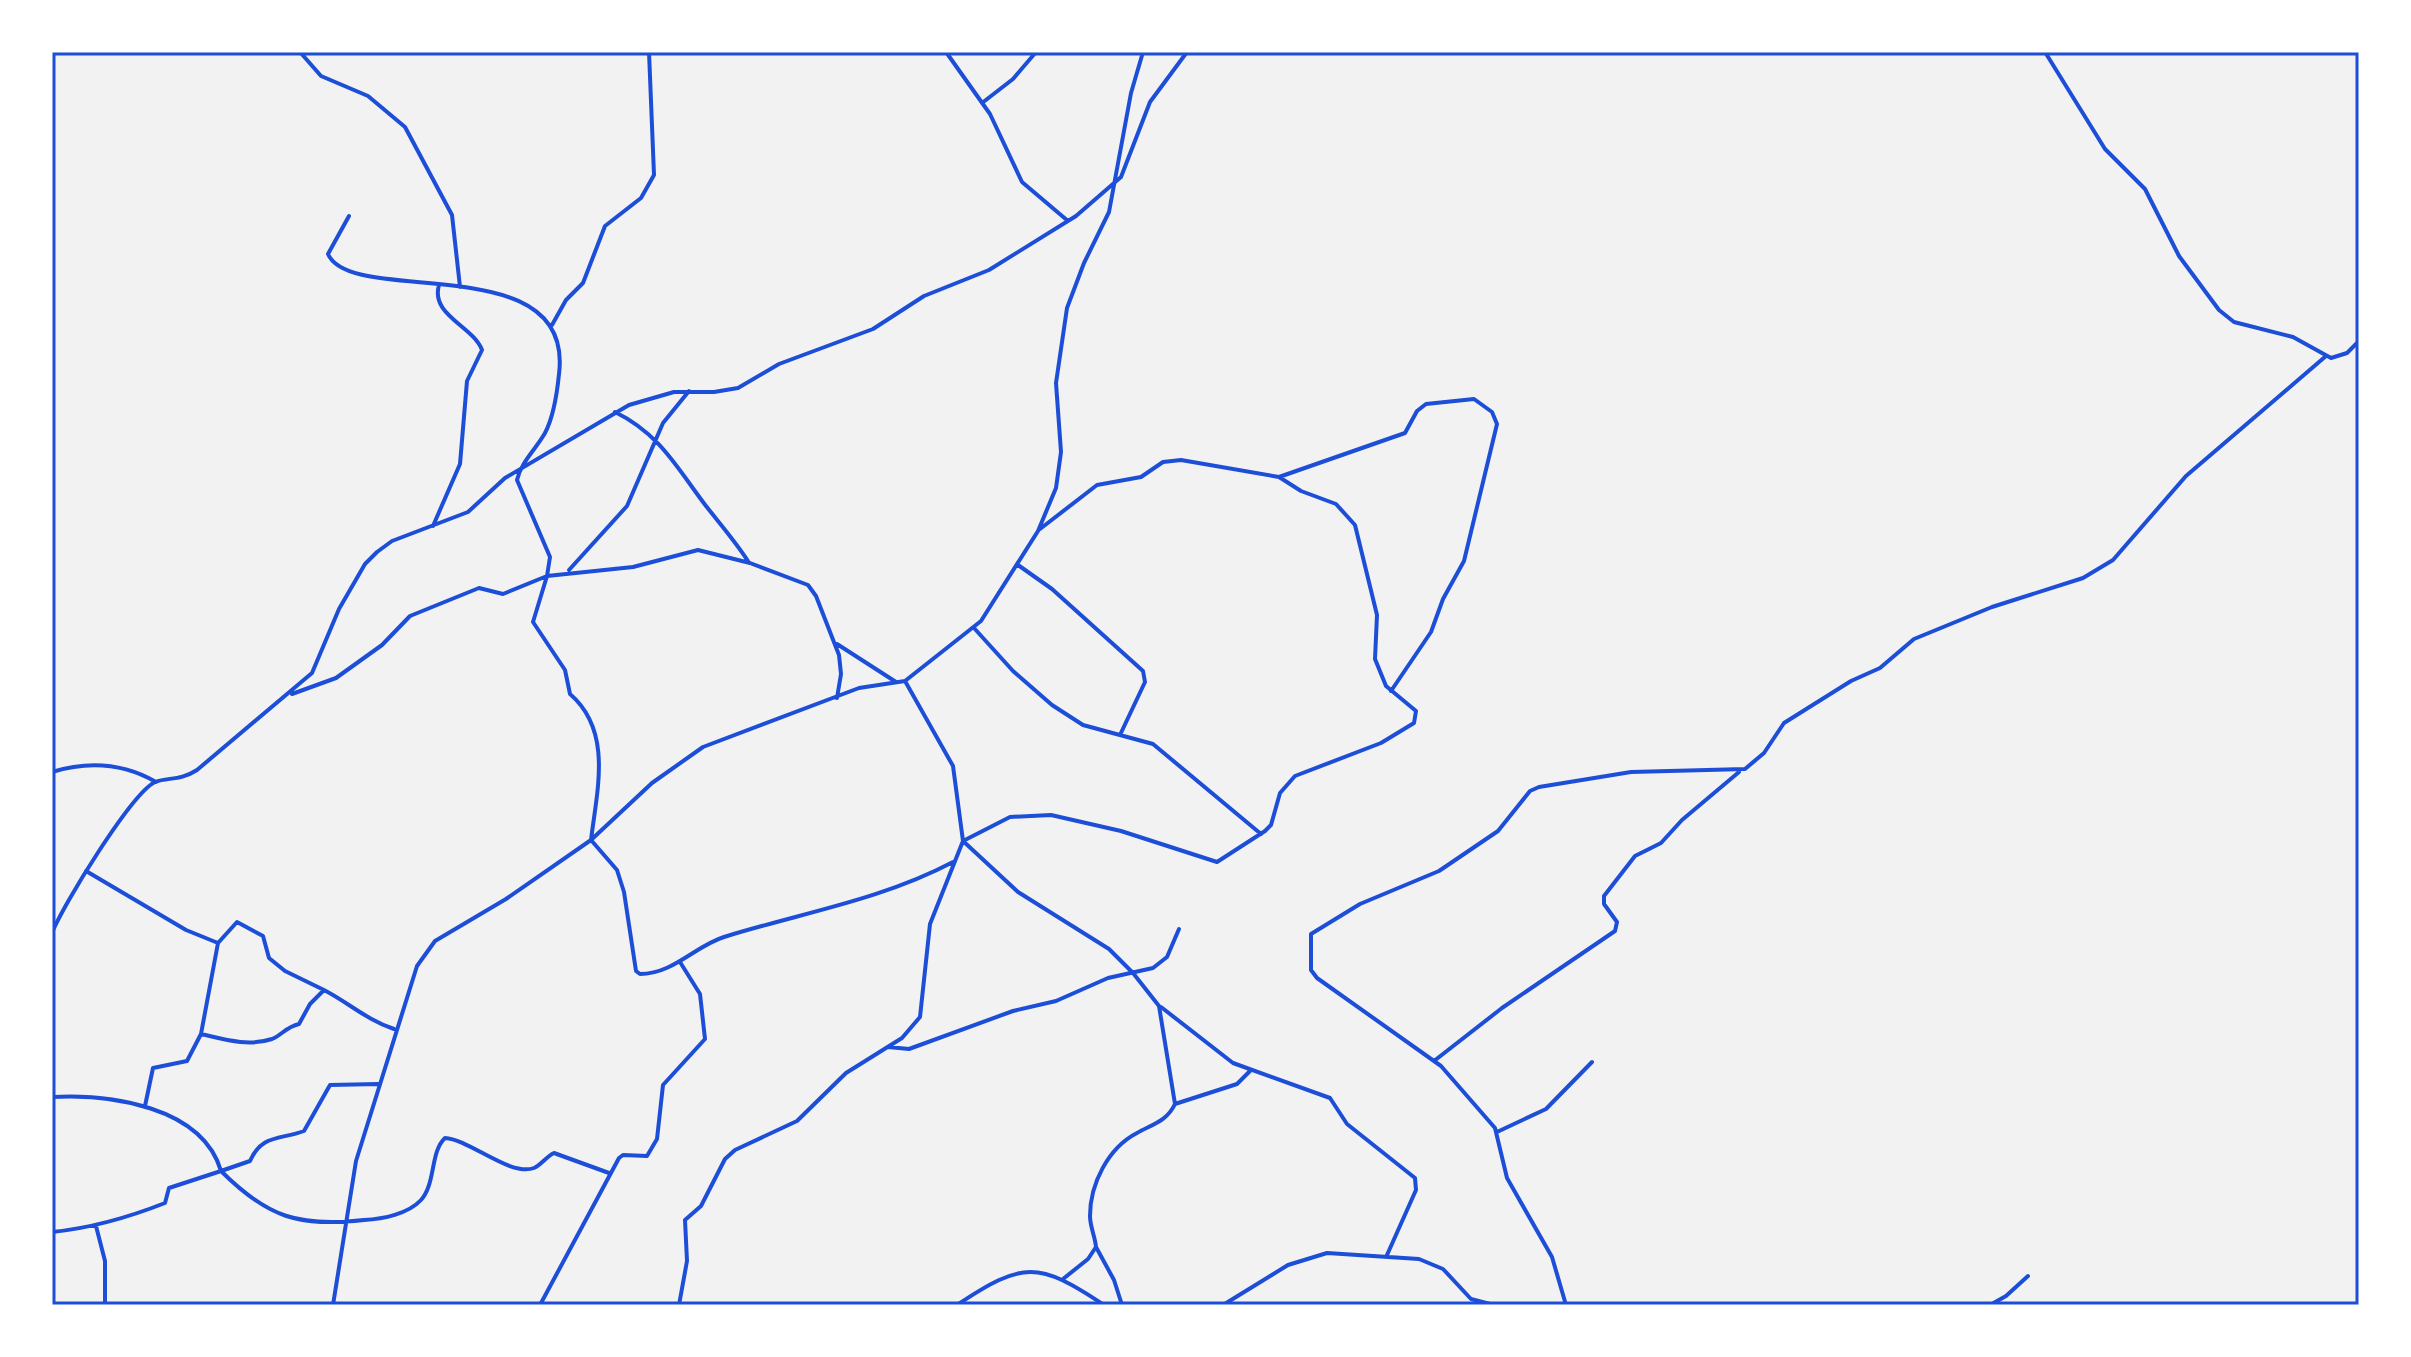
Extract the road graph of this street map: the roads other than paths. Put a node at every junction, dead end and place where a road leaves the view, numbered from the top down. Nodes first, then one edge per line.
1 (300, 52) edge
2 (649, 52) edge
3 (946, 52) edge
4 (1036, 52) edge
5 (1143, 52) edge
6 (1187, 52) edge
7 (2045, 52) edge
8 (982, 103) junction
9 (1116, 182) junction
10 (349, 216) dead end
11 (1068, 221) junction
12 (439, 285) junction
13 (460, 287) junction
14 (552, 325) junction
15 (2359, 341) edge
16 (2326, 356) junction
17 (689, 391) junction
18 (615, 412) junction
19 (656, 439) junction
20 (521, 468) junction
21 (1279, 477) junction
22 (432, 528) junction
23 (1038, 531) junction
24 (750, 563) junction
25 (1018, 565) junction
26 (568, 572) junction
27 (547, 576) junction
28 (974, 628) junction
29 (834, 643) junction
30 (905, 681) junction
31 (897, 683) junction
32 (1391, 691) junction
33 (288, 696) junction
34 (837, 698) junction
35 (1120, 735) junction
36 (1740, 771) junction
37 (52, 772) edge
38 (156, 782) junction
39 (1261, 834) junction
40 (591, 840) junction
41 (963, 841) junction
42 (953, 862) junction
43 (86, 871) junction
44 (1179, 929) dead end
45 (52, 933) edge
46 (218, 943) junction
47 (680, 962) junction
48 (1133, 973) junction
49 (324, 990) junction
50 (1159, 1006) junction
51 (395, 1029) junction
52 (201, 1034) junction
53 (885, 1047) junction
54 (1434, 1061) junction
55 (1592, 1062) dead end
56 (1250, 1071) junction
57 (378, 1084) junction
58 (52, 1097) edge
59 (1175, 1104) junction
60 (145, 1106) junction
61 (1497, 1132) junction
62 (221, 1171) junction
63 (609, 1173) junction
64 (346, 1222) junction
65 (96, 1226) junction
66 (52, 1232) edge
67 (1096, 1247) junction
68 (1387, 1255) junction
69 (2028, 1276) dead end
70 (1063, 1279) junction
71 (105, 1305) edge
72 (333, 1305) edge
73 (540, 1305) edge
74 (679, 1305) edge
75 (957, 1305) edge
76 (1104, 1305) edge
77 (1122, 1305) edge
78 (1223, 1305) edge
79 (1515, 1305) edge
80 (1566, 1305) edge
81 (1990, 1305) edge

1 - 13 street
2 - 14 street
3 - 8 street
4 - 8 street
5 - 9 street
6 - 9 street
7 - 16 street
8 - 11 street
9 - 11 street
9 - 23 street
10 - 12 street
11 - 17 street
12 - 13 street
12 - 22 street
13 - 14 street
14 - 20 street
15 - 16 street
16 - 36 street
17 - 18 street
17 - 19 street
18 - 19 street
18 - 20 street
19 - 24 street
19 - 26 street
20 - 22 street
20 - 27 street
21 - 23 street
21 - 32 street
21 - 32 street
22 - 33 street
23 - 25 street
24 - 26 street
24 - 29 street
25 - 28 street
25 - 35 street
26 - 27 street
27 - 33 street
27 - 40 street
28 - 30 street
28 - 35 street
29 - 31 street
29 - 34 street
30 - 31 street
30 - 41 street
31 - 34 street
32 - 39 street
33 - 38 street
34 - 40 street
35 - 39 street
36 - 54 street
36 - 54 street
37 - 38 street
38 - 43 street
39 - 41 street
40 - 47 street
40 - 51 street
41 - 42 street
41 - 48 street
42 - 47 street
42 - 53 street
43 - 45 street
43 - 46 street
44 - 48 street
46 - 49 street
46 - 52 street
47 - 63 street
48 - 50 street
48 - 53 street
49 - 51 street
49 - 52 street
50 - 56 street
50 - 59 street
51 - 57 street
52 - 60 street
53 - 74 street
54 - 61 street
55 - 61 street
56 - 59 street
56 - 68 street
57 - 62 street
57 - 64 street
58 - 60 street
59 - 67 street
60 - 62 street
61 - 80 street
62 - 64 street
62 - 65 street
63 - 64 street
63 - 73 street
64 - 72 street
65 - 66 street
65 - 71 street
67 - 70 street
67 - 77 street
68 - 78 street
68 - 79 street
69 - 81 street
70 - 75 street
70 - 76 street

